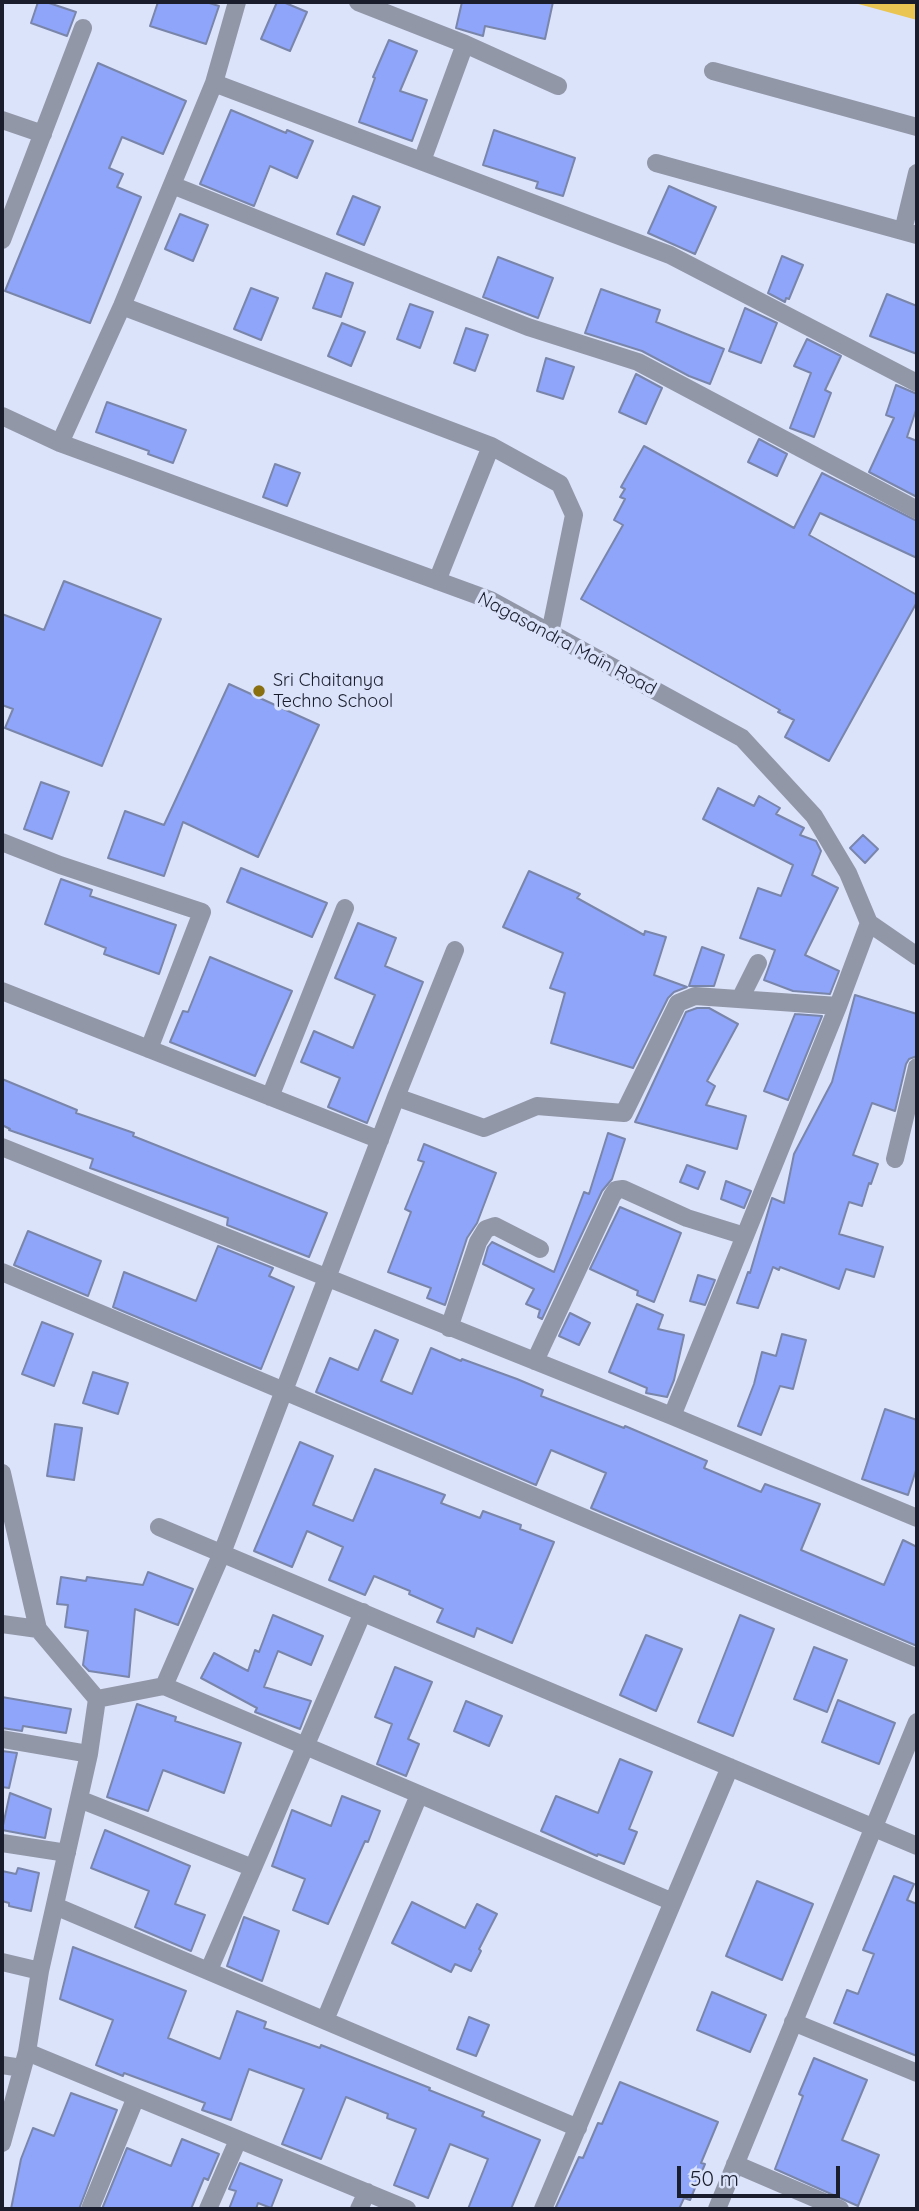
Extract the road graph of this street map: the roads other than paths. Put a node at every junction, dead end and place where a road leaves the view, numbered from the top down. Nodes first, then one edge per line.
1 (237, 2) edge
2 (358, 2) edge
3 (83, 28) dead end
4 (465, 44) junction
5 (713, 71) dead end
6 (214, 83) junction
7 (558, 86) dead end
8 (2, 120) edge
9 (917, 127) edge
10 (43, 134) junction
11 (422, 162) junction
12 (656, 163) dead end
13 (917, 173) edge
14 (172, 185) junction
15 (910, 233) edge
16 (2, 240) edge
17 (122, 306) junction
18 (917, 383) edge
19 (2, 416) edge
20 (60, 443) junction
21 (491, 446) junction
22 (917, 510) edge
23 (437, 581) junction
24 (550, 633) junction
25 (2, 842) edge
26 (345, 908) dead end
27 (869, 922) junction
28 (455, 950) dead end
29 (917, 956) edge
30 (758, 963) dead end
31 (2, 991) edge
32 (740, 999) junction
33 (838, 1006) junction
34 (149, 1049) junction
35 (917, 1068) edge
36 (270, 1097) junction
37 (396, 1097) junction
38 (380, 1140) junction
39 (2, 1147) edge
40 (895, 1159) dead end
41 (745, 1236) junction
42 (540, 1249) dead end
43 (2, 1272) edge
44 (327, 1278) junction
45 (449, 1328) junction
46 (535, 1361) junction
47 (284, 1391) junction
48 (672, 1416) junction
49 (2, 1473) edge
50 (917, 1518) edge
51 (159, 1527) dead end
52 (10, 1548) edge
53 (222, 1553) junction
54 (363, 1612) junction
55 (2, 1624) edge
56 (38, 1629) junction
57 (917, 1658) edge
58 (164, 1686) junction
59 (97, 1699) junction
60 (917, 1722) edge
61 (2, 1739) edge
62 (305, 1747) junction
63 (89, 1754) junction
64 (730, 1767) junction
65 (419, 1795) junction
66 (79, 1799) junction
67 (874, 1828) junction
68 (2, 1843) edge
69 (917, 1846) edge
70 (67, 1853) junction
71 (253, 1868) junction
72 (673, 1902) junction
73 (55, 1906) junction
74 (2, 1962) edge
75 (209, 1970) junction
76 (40, 1971) junction
77 (325, 2020) junction
78 (793, 2021) junction
79 (25, 2060) junction
80 (2, 2065) edge
81 (917, 2073) edge
82 (136, 2097) junction
83 (578, 2128) junction
84 (238, 2140) junction
85 (2, 2143) edge
86 (735, 2164) junction
87 (367, 2192) junction
88 (90, 2209) edge
89 (208, 2209) edge
90 (359, 2209) edge
91 (407, 2209) edge
92 (543, 2209) edge
93 (717, 2209) edge
94 (840, 2209) edge

1 - 6 street
2 - 4 street
3 - 10 street
4 - 7 street
4 - 11 street
5 - 9 street
6 - 11 street
6 - 14 street
8 - 10 street
10 - 16 street
11 - 18 street
12 - 15 street
13 - 15 street
14 - 17 street
14 - 22 street
17 - 20 street
17 - 21 street
19 - 20 street, Nagasandra Main Road
20 - 23 street, Nagasandra Main Road
21 - 23 street
21 - 24 street
23 - 24 street, Nagasandra Main Road
24 - 27 street, Nagasandra Main Road
25 - 34 street
26 - 36 street
27 - 29 street
27 - 33 street
28 - 37 street
30 - 32 street
31 - 34 street
32 - 33 street
32 - 37 street
33 - 41 street
34 - 36 street
35 - 40 street
36 - 38 street
37 - 38 street
38 - 44 street
39 - 44 street
41 - 46 street
41 - 48 street
42 - 45 street
43 - 47 street
44 - 45 street
44 - 47 street
45 - 46 street
46 - 48 street
47 - 53 street
47 - 57 street
48 - 50 street
49 - 52 street
51 - 53 street
52 - 56 street
53 - 54 street
53 - 58 street
54 - 62 street
54 - 64 street
55 - 56 street
56 - 59 street
58 - 59 street
58 - 62 street
59 - 63 street
60 - 67 street
61 - 63 street
62 - 65 street
62 - 71 street
63 - 66 street
64 - 67 street
64 - 72 street
65 - 72 street
65 - 77 street
66 - 70 street
66 - 71 street
67 - 69 street
67 - 78 street
68 - 70 street
70 - 73 street
71 - 75 street
72 - 83 street
73 - 75 street
73 - 76 street
74 - 76 street
75 - 77 street
76 - 79 street
77 - 83 street
78 - 81 street
78 - 86 street
79 - 80 street
79 - 82 street
79 - 85 street
82 - 84 street
82 - 88 street
83 - 92 street
84 - 87 street
84 - 89 street
86 - 93 street
86 - 94 street
87 - 90 street
87 - 91 street

